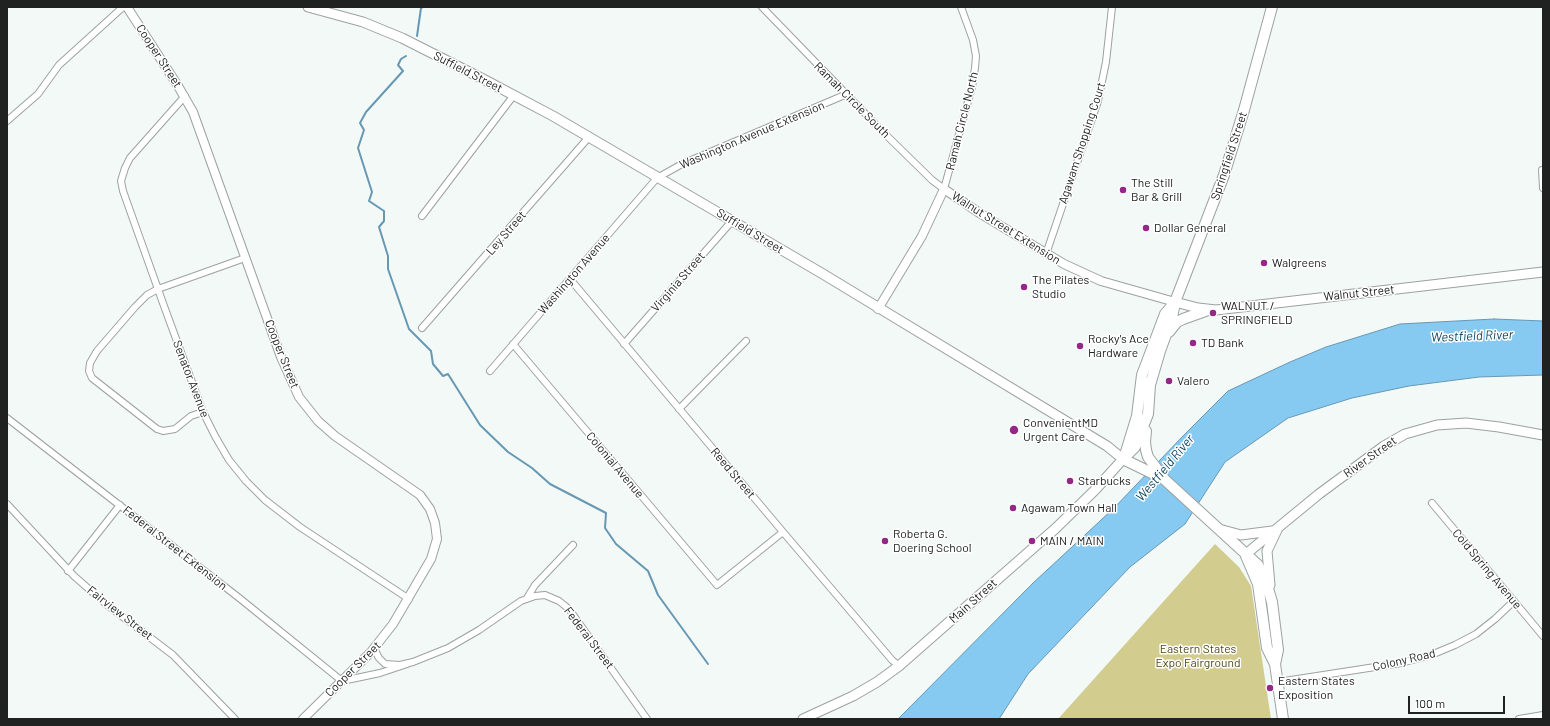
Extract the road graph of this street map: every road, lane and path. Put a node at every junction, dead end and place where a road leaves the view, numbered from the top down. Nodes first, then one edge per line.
1 (123, 7) edge
2 (127, 7) edge
3 (308, 7) edge
4 (762, 7) edge
5 (960, 7) edge
6 (1112, 7) edge
7 (1272, 7) edge
8 (847, 94) junction
9 (514, 95) junction
10 (184, 96) junction
11 (7, 121) edge
12 (589, 137) junction
13 (1542, 170) edge
14 (657, 178) junction
15 (1543, 188) edge
16 (944, 189) junction
17 (422, 216) dead end
18 (732, 221) junction
19 (1046, 254) junction
20 (245, 258) junction
21 (1543, 272) edge
22 (570, 279) junction
23 (158, 289) junction
24 (1175, 302) junction
25 (878, 309) junction
26 (1208, 310) junction
27 (422, 328) dead end
28 (1166, 335) junction
29 (746, 341) dead end
30 (513, 344) junction
31 (624, 344) junction
32 (490, 371) dead end
33 (679, 409) junction
34 (204, 412) junction
35 (1148, 414) junction
36 (7, 418) edge
37 (1543, 435) edge
38 (1124, 459) junction
39 (1148, 465) junction
40 (1432, 503) dead end
41 (7, 504) edge
42 (120, 505) junction
43 (1219, 529) junction
44 (1275, 529) junction
45 (783, 532) junction
46 (573, 545) dead end
47 (1246, 554) junction
48 (68, 571) junction
49 (526, 598) junction
50 (409, 599) junction
51 (1514, 601) junction
52 (1272, 602) junction
53 (1543, 636) edge
54 (374, 649) junction
55 (407, 664) junction
56 (1275, 664) junction
57 (899, 666) junction
58 (342, 681) junction
59 (1278, 682) junction
60 (1543, 715) edge
61 (235, 719) edge
62 (303, 719) edge
63 (647, 719) edge
64 (803, 719) edge
65 (1283, 719) edge
66 (1519, 719) edge

1 - 11 street
2 - 10 street, Cooper Street
3 - 9 main road, Suffield Street
4 - 8 street, Ramah Circle South
5 - 16 street, Ramah Circle North
6 - 19 street, Agawam Shopping Court
7 - 24 main road, Springfield Street
8 - 14 street, Washington Avenue Extension
8 - 16 street, Ramah Circle South
9 - 12 main road, Suffield Street
9 - 17 street
10 - 20 street, Cooper Street
10 - 23 street, Senator Avenue
12 - 14 main road, Suffield Street
12 - 27 street, Ley Street
13 - 15 street
14 - 18 main road, Suffield Street
14 - 22 street, Washington Avenue
16 - 19 street, Walnut Street Extension
16 - 25 street, Walnut Street Extension
18 - 25 main road, Suffield Street
18 - 31 street, Virginia Street
19 - 24 street, Walnut Street Extension
20 - 23 street
20 - 50 street, Cooper Street
21 - 26 main road, Walnut Street
22 - 30 street, Washington Avenue
22 - 31 street, Reed Street
23 - 34 street, Senator Avenue
23 - 34 street
24 - 26 main road, Walnut Street
24 - 28 main road, Springfield Street
24 - 38 main road, Springfield Street
25 - 38 main road, Suffield Street
26 - 28 main road
28 - 35 main road, Springfield Street
29 - 33 street
30 - 32 street, Washington Avenue
30 - 45 street, Colonial Avenue
31 - 33 street, Reed Street
33 - 45 street, Reed Street
34 - 50 street, Senator Avenue
35 - 38 main road, Springfield Street
35 - 39 main road
36 - 42 street, Federal Street Extension
37 - 44 main road, River Street
38 - 39 main road, Suffield Street
38 - 57 main road, Main Street
39 - 43 main road, Suffield Street
40 - 51 street, Cold Spring Avenue
41 - 48 street, Fairview Street
42 - 48 street
42 - 58 street, Federal Street Extension
43 - 44 main road
43 - 47 main road, Suffield Street
44 - 47 main road, River Street
44 - 52 main road
45 - 57 street, Reed Street
46 - 49 street
47 - 52 main road, Suffield Street
47 - 56 main road
48 - 61 street, Fairview Street
49 - 55 street, Federal Street
49 - 63 street, Federal Street
50 - 54 street, Cooper Street
51 - 53 street, Cold Spring Avenue
51 - 59 street, Colony Road
52 - 56 main road, Suffield Street
54 - 55 street, Federal Street
54 - 58 street, Cooper Street
55 - 58 street, Federal Street
56 - 59 main road
57 - 64 main road, Main Street
58 - 62 street, Cooper Street
59 - 65 main road
60 - 66 street

